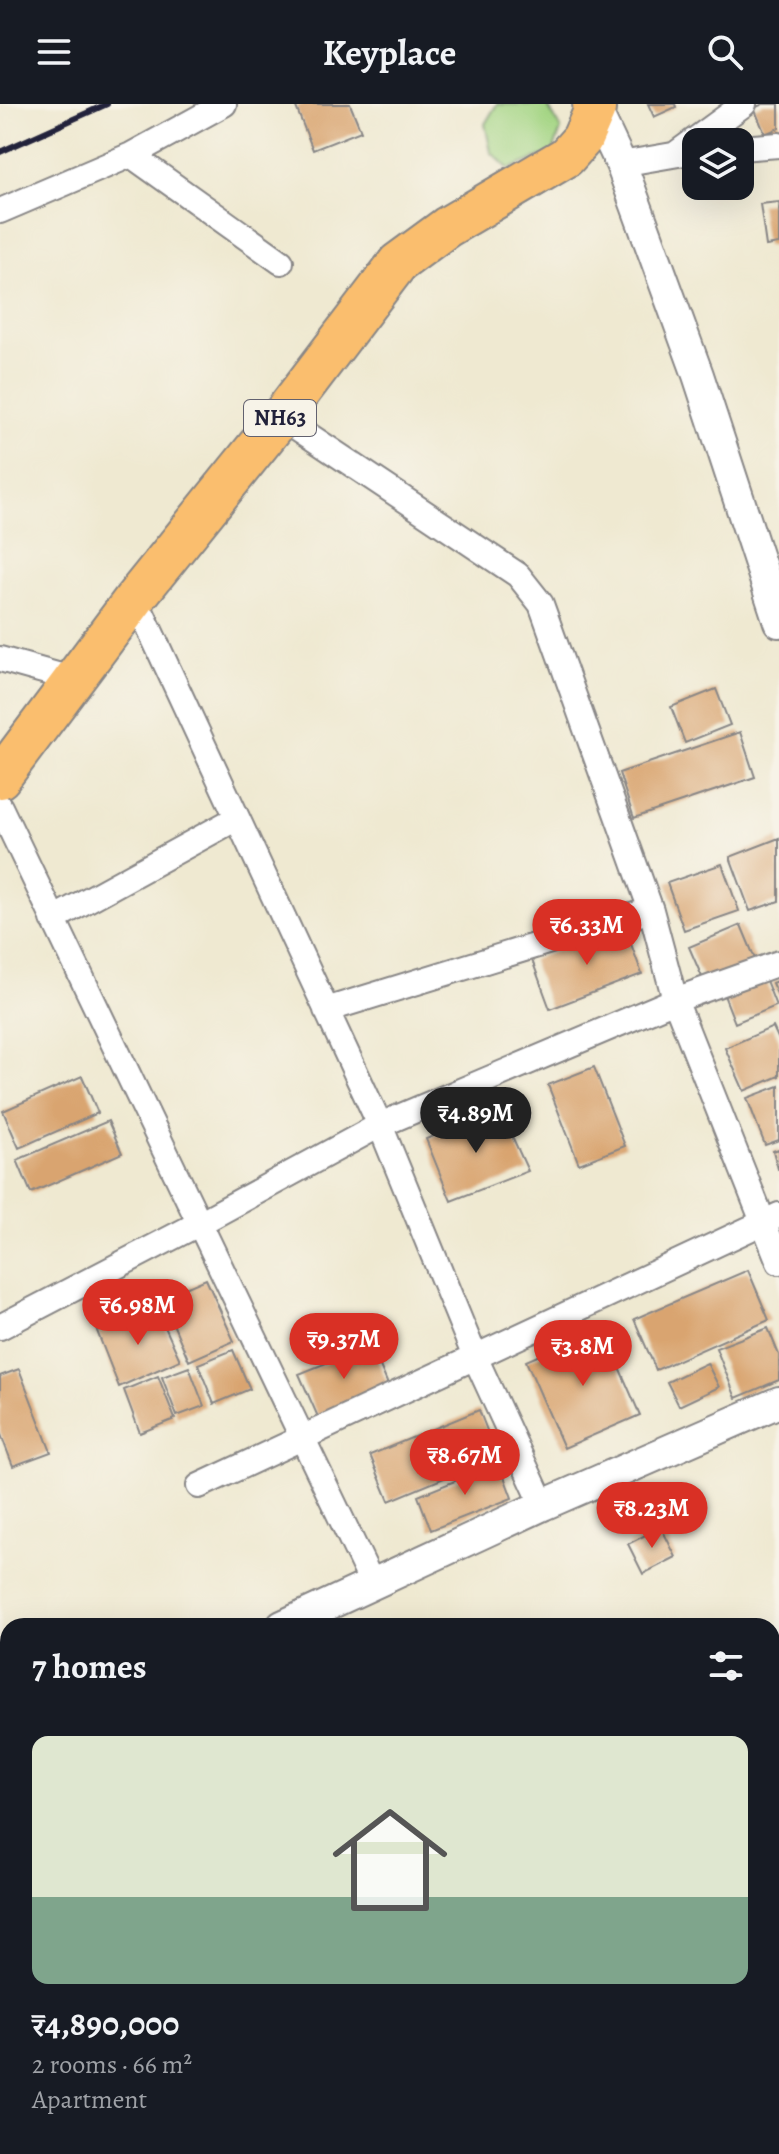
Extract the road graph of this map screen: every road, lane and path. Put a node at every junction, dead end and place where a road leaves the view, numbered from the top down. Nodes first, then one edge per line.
1 (224, 104) edge
2 (744, 104) edge
3 (594, 107) edge
4 (715, 128) edge
5 (779, 145) edge
6 (754, 147) edge
7 (682, 153) edge
8 (131, 155) junction
9 (621, 164) junction
10 (0, 211) edge
11 (281, 262) dead end
12 (281, 417) junction
13 (135, 598) junction
14 (779, 622) edge
15 (0, 659) edge
16 (75, 680) junction
17 (0, 778) edge
18 (0, 807) edge
19 (237, 818) junction
20 (651, 910) junction
21 (53, 919) junction
22 (779, 963) edge
23 (675, 1000) junction
24 (326, 1010) junction
25 (380, 1125) junction
26 (771, 1219) edge
27 (198, 1224) junction
28 (779, 1262) edge
29 (0, 1327) edge
30 (475, 1357) junction
31 (779, 1402) edge
32 (302, 1438) junction
33 (199, 1486) dead end
34 (543, 1505) junction
35 (372, 1583) junction
36 (299, 1618) edge

1 - 8 street
2 - 4 street
3 - 9 street
3 - 12 highway, NH63
5 - 6 street
7 - 9 street
8 - 10 street
8 - 11 street
9 - 14 street
12 - 13 highway, NH63
12 - 20 street
13 - 16 highway, NH63
13 - 19 street
15 - 16 street
16 - 17 highway, NH63
18 - 21 street
19 - 21 street
19 - 24 street
20 - 23 street
20 - 24 street
21 - 27 street
22 - 23 street
23 - 25 street
23 - 26 street
24 - 25 street
25 - 27 street
25 - 30 street
26 - 28 street
26 - 30 street
27 - 29 street
27 - 32 street
30 - 32 street
30 - 34 street
31 - 34 street
32 - 33 street
32 - 35 street
34 - 35 street
35 - 36 street

